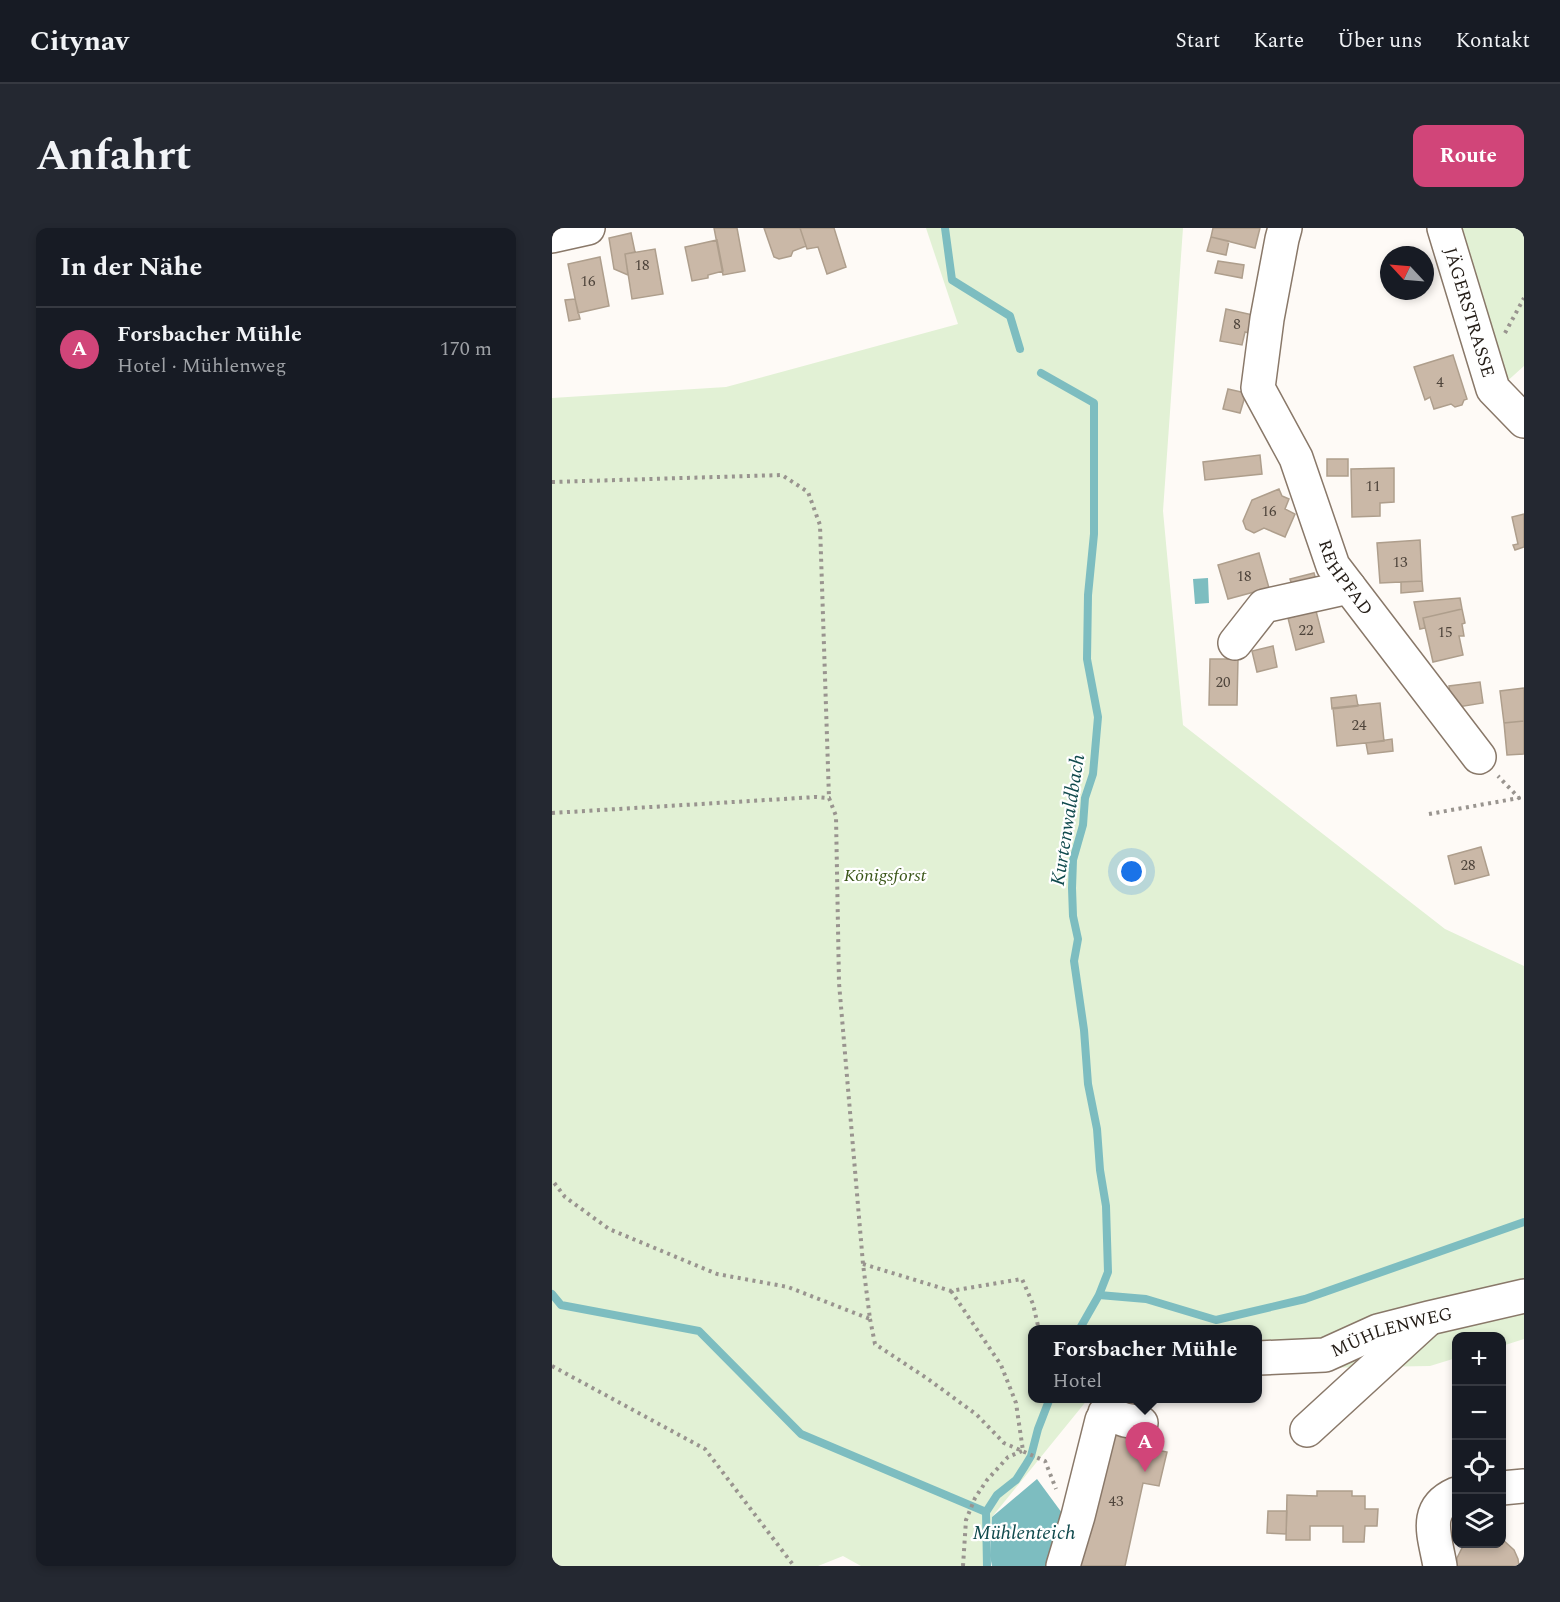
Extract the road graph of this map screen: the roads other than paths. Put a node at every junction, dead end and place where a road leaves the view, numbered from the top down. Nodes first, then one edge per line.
1 (588, 228) edge
2 (1286, 228) edge
3 (1444, 228) edge
4 (552, 236) edge
5 (1524, 421) edge
6 (1349, 587) junction
7 (1234, 643) dead end
8 (1479, 757) road end
9 (1524, 1296) edge
10 (1429, 1318) junction
11 (1262, 1358) edge
12 (1141, 1423) dead end
13 (1306, 1430) dead end
14 (1524, 1486) edge
15 (1506, 1488) edge
16 (1452, 1496) edge
17 (1063, 1566) edge
18 (1440, 1566) edge

1 - 4 street
2 - 6 street, REHPFAD
3 - 5 street, JÄGERSTRASSE
6 - 7 street
6 - 8 street, REHPFAD
9 - 10 street, MÜHLENWEG
10 - 11 street, MÜHLENWEG
10 - 13 street
12 - 17 street
14 - 15 street
16 - 18 street

